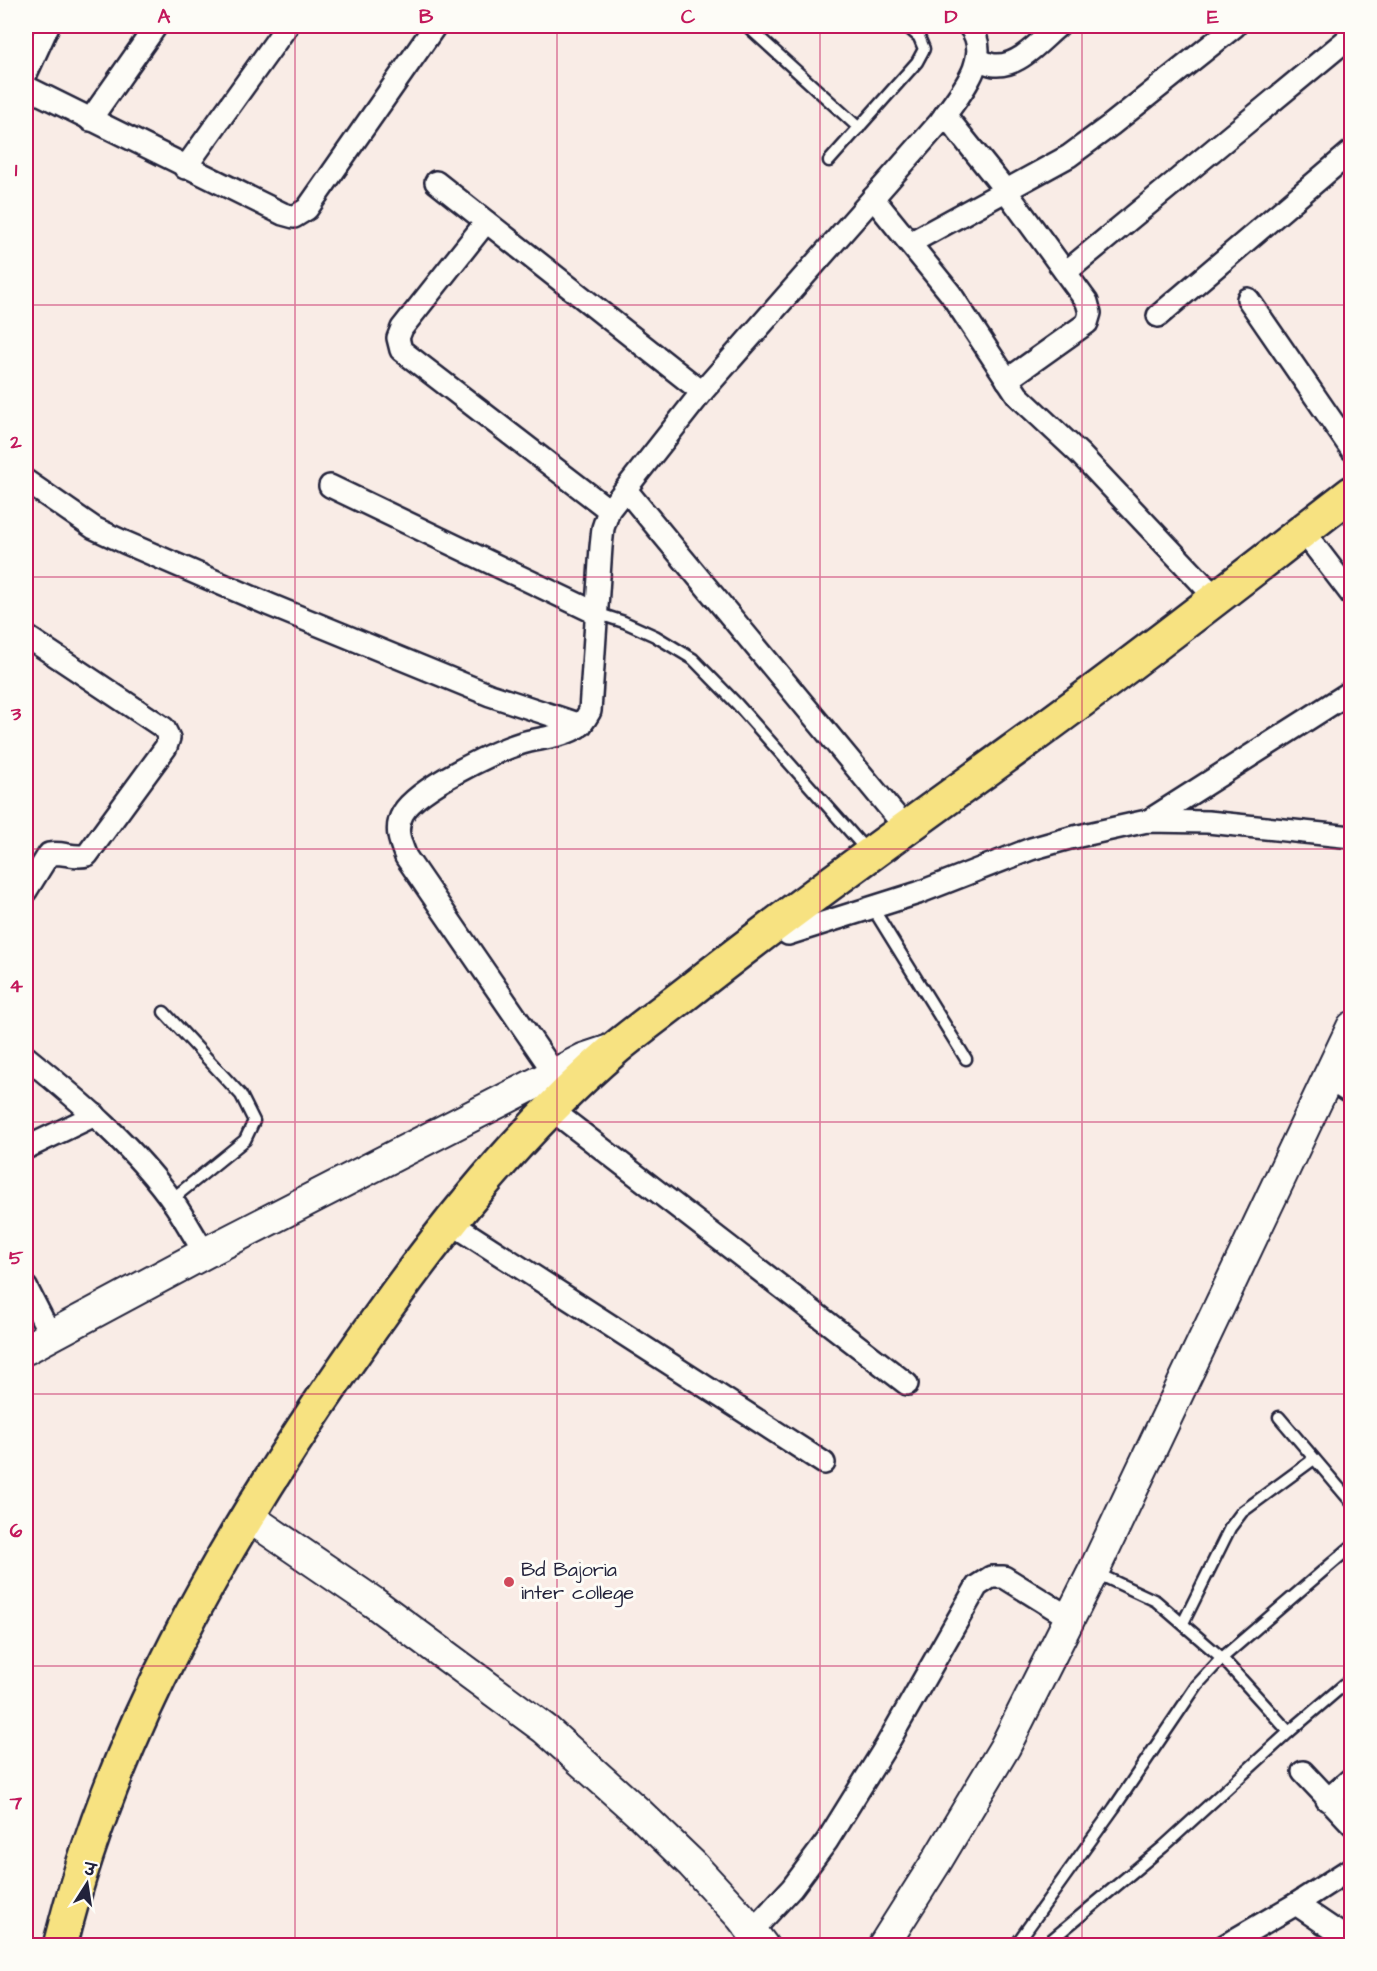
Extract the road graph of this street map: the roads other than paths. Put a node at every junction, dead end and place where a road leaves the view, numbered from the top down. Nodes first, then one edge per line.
1 (48, 26) edge
2 (156, 26) edge
3 (287, 26) edge
4 (435, 26) edge
5 (747, 26) edge
6 (906, 26) edge
7 (969, 26) edge
8 (1058, 26) edge
9 (1235, 26) edge
10 (1348, 34) edge
11 (977, 59) junction
12 (26, 74) edge
13 (26, 87) edge
14 (945, 115) junction
15 (90, 120) junction
16 (859, 128) junction
17 (1352, 151) edge
18 (829, 161) dead end
19 (185, 168) junction
20 (436, 182) dead end
21 (1006, 191) junction
22 (873, 198) junction
23 (486, 222) junction
24 (910, 243) junction
25 (1066, 272) junction
26 (1248, 299) dead end
27 (1158, 316) dead end
28 (1007, 380) junction
29 (702, 392) junction
30 (1352, 450) edge
31 (26, 482) edge
32 (330, 486) dead end
33 (626, 490) junction
34 (1352, 493) edge
35 (609, 510) junction
36 (1352, 514) edge
37 (1308, 537) junction
38 (1352, 595) edge
39 (1216, 598) junction
40 (596, 613) junction
41 (26, 636) edge
42 (1118, 683) junction
43 (1352, 692) edge
44 (581, 725) junction
45 (1147, 821) junction
46 (906, 828) junction
47 (1352, 837) edge
48 (870, 854) junction
49 (26, 891) edge
50 (872, 907) junction
51 (788, 934) junction
52 (164, 1012) dead end
53 (1352, 1027) edge
54 (627, 1048) junction
55 (26, 1057) edge
56 (966, 1059) dead end
57 (555, 1074) junction
58 (1339, 1086) edge
59 (95, 1115) junction
60 (561, 1117) junction
61 (26, 1148) edge
62 (171, 1200) junction
63 (462, 1230) junction
64 (205, 1253) junction
65 (26, 1287) edge
66 (38, 1343) edge
67 (907, 1383) dead end
68 (1279, 1417) dead end
69 (1314, 1459) junction
70 (824, 1463) dead end
71 (1352, 1503) edge
72 (262, 1526) junction
73 (1352, 1546) edge
74 (1093, 1572) junction
75 (1070, 1618) junction
76 (1183, 1623) junction
77 (1222, 1658) junction
78 (1352, 1678) edge
79 (1289, 1732) junction
80 (1304, 1772) dead end
81 (1352, 1778) edge
82 (1327, 1800) junction
83 (1352, 1824) edge
84 (1352, 1868) edge
85 (1296, 1904) junction
86 (757, 1938) edge
87 (1352, 1942) edge
88 (60, 1946) edge
89 (77, 1946) edge
90 (883, 1946) edge
91 (1015, 1946) edge
92 (1044, 1946) edge
93 (1224, 1946) edge

1 - 12 street
2 - 15 street
3 - 19 street
4 - 19 street
5 - 16 lane
6 - 16 lane
7 - 11 street
8 - 11 street
9 - 21 street
10 - 25 street
11 - 14 street
13 - 15 street
14 - 21 street
14 - 22 street
15 - 19 street
16 - 18 lane
17 - 27 street
20 - 23 street
21 - 24 street
21 - 25 street
22 - 24 street
22 - 29 street
23 - 29 street
23 - 35 street
24 - 28 street
25 - 28 street
26 - 30 street
28 - 39 street
29 - 33 street
31 - 44 street
32 - 40 street
33 - 35 street
33 - 46 street
34 - 37 main road
35 - 40 street
36 - 37 main road
37 - 38 street
37 - 39 main road
37 - 42 main road
39 - 42 main road
40 - 44 street
40 - 48 lane
41 - 49 street
42 - 46 main road
42 - 51 main road
43 - 45 street
44 - 57 street
45 - 47 street
45 - 50 street
46 - 48 main road
48 - 54 main road
50 - 51 street
50 - 56 lane
51 - 54 main road
52 - 62 lane
53 - 58 street
54 - 57 street
54 - 60 main road
54 - 88 main road
55 - 59 street
57 - 64 street
58 - 74 street
59 - 61 street
59 - 62 street
60 - 63 main road
60 - 67 street
62 - 64 street
63 - 70 street
63 - 72 main road
64 - 66 street
65 - 66 street
68 - 69 lane
69 - 71 lane
69 - 76 lane
72 - 86 street
72 - 89 main road
73 - 77 lane
74 - 75 street
74 - 76 lane
75 - 86 street
75 - 90 street
76 - 77 lane
77 - 79 lane
77 - 91 lane
78 - 79 lane
79 - 92 lane
80 - 82 street
81 - 82 street
82 - 83 street
84 - 85 street
85 - 87 street
85 - 93 street

